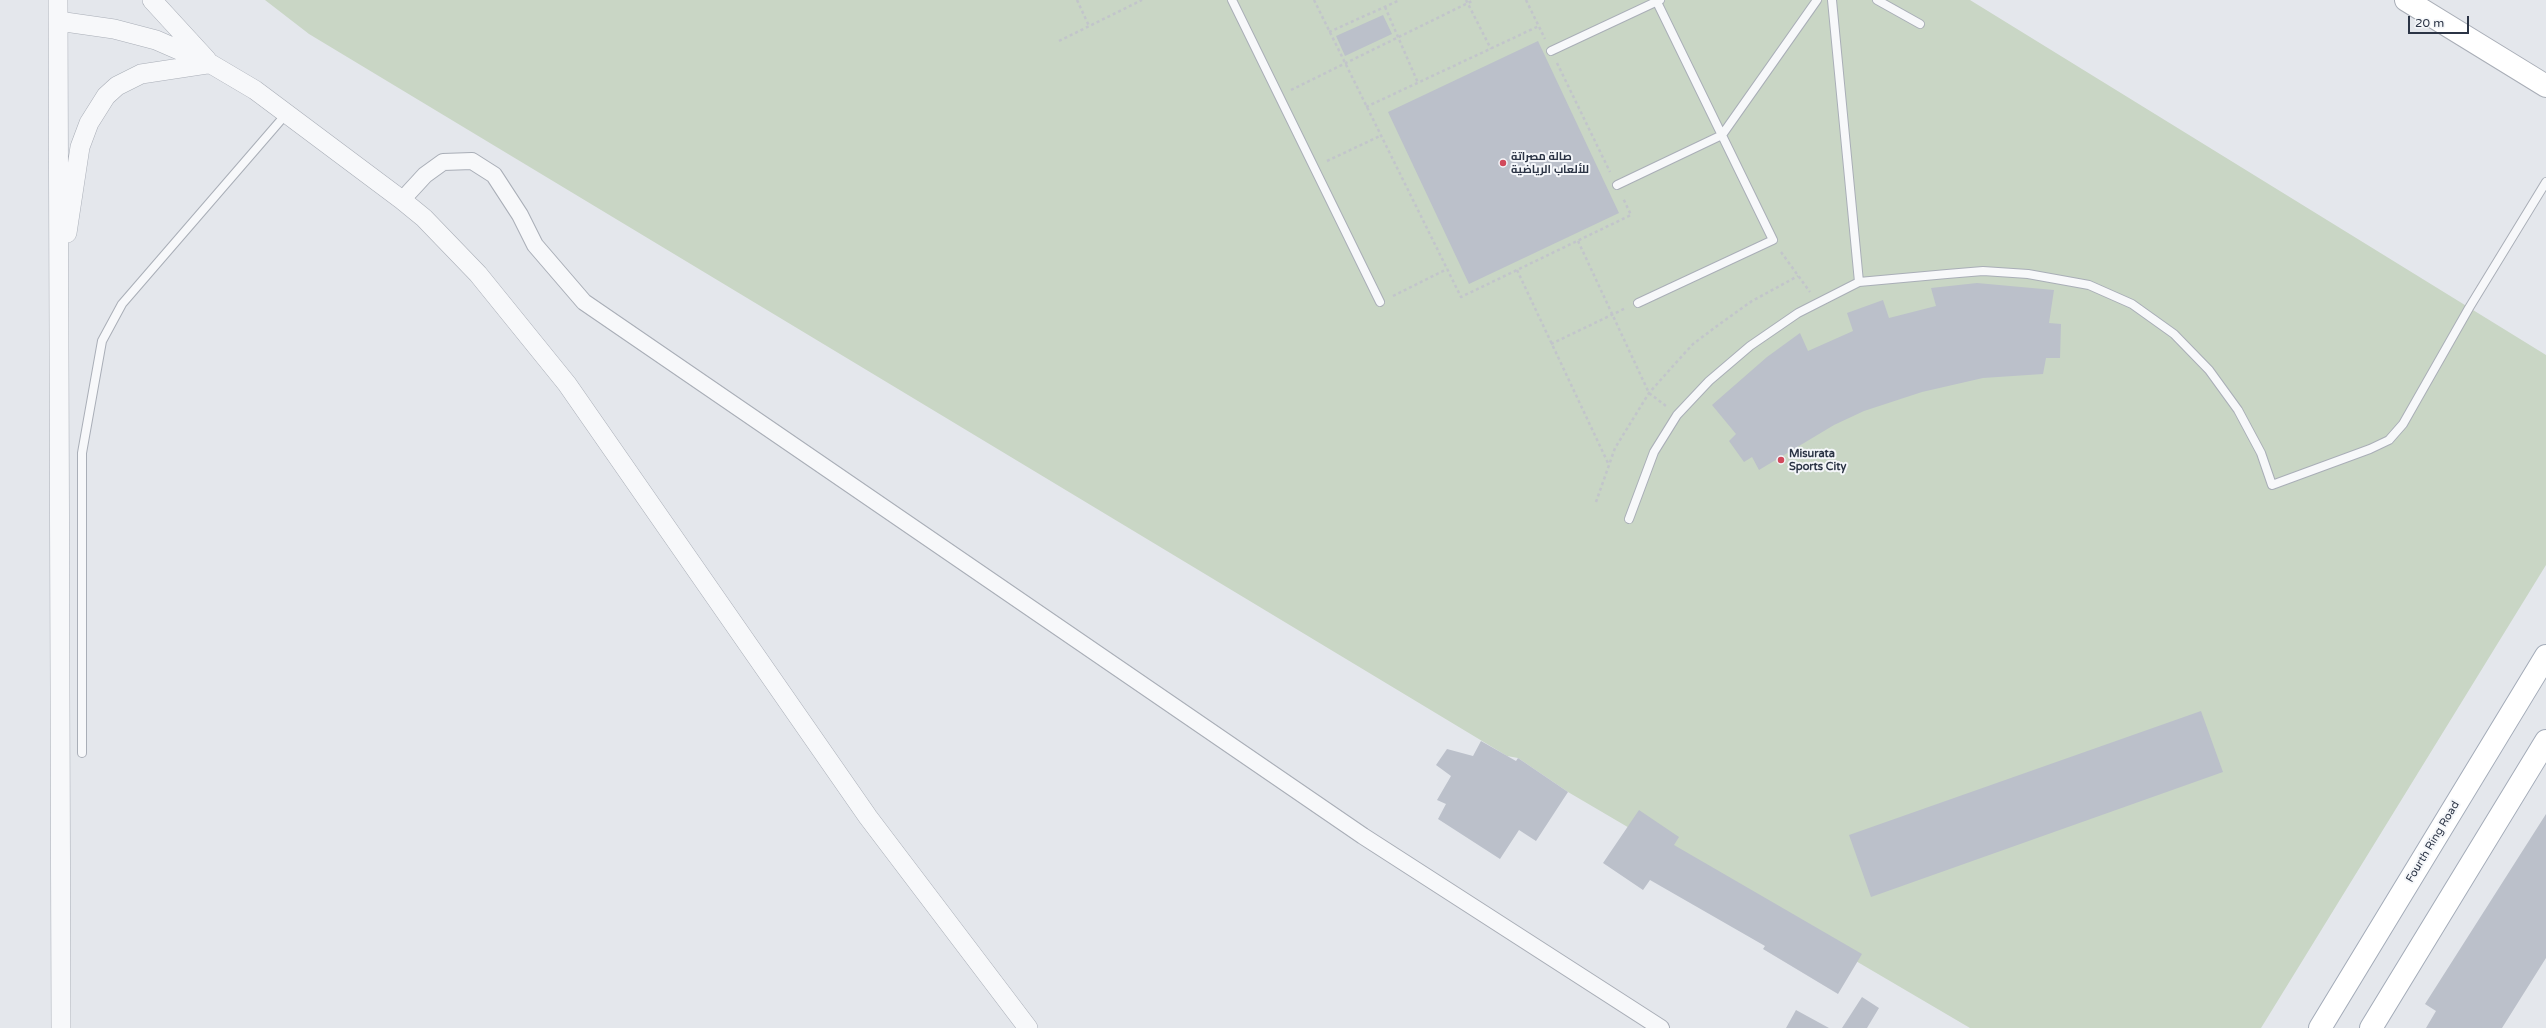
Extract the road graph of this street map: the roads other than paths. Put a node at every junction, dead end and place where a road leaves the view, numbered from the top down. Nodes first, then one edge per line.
1 (58, 0) edge
2 (152, 0) edge
3 (1232, 0) edge
4 (1658, 0) edge
5 (1817, 0) edge
6 (1832, 0) edge
7 (1877, 0) edge
8 (2406, 0) edge
9 (58, 21) junction
10 (1920, 24) dead end
11 (1551, 51) road end
12 (211, 64) junction
13 (2546, 86) edge
14 (287, 113) junction
15 (1722, 135) junction
16 (2546, 182) edge
17 (1617, 185) road end
18 (402, 200) junction
19 (1859, 282) junction
20 (58, 297) junction
21 (1380, 302) road end
22 (1638, 303) road end
23 (1629, 519) dead end
24 (2546, 656) edge
25 (2546, 741) edge
26 (82, 753) dead end
27 (61, 1028) edge
28 (1028, 1028) edge
29 (1661, 1028) edge
30 (2320, 1028) edge
31 (2371, 1028) edge

1 - 9 street
2 - 12 street
3 - 21 lane
4 - 11 lane
4 - 15 lane
5 - 15 lane
6 - 19 lane
7 - 10 lane
8 - 13 main road
9 - 12 street
9 - 20 street
12 - 14 street
12 - 20 street
14 - 18 street
14 - 26 lane
15 - 17 lane
15 - 22 lane
16 - 19 lane
18 - 28 street
18 - 29 street
19 - 23 lane
20 - 27 street
24 - 30 main road, Fourth Ring Road
25 - 31 main road

